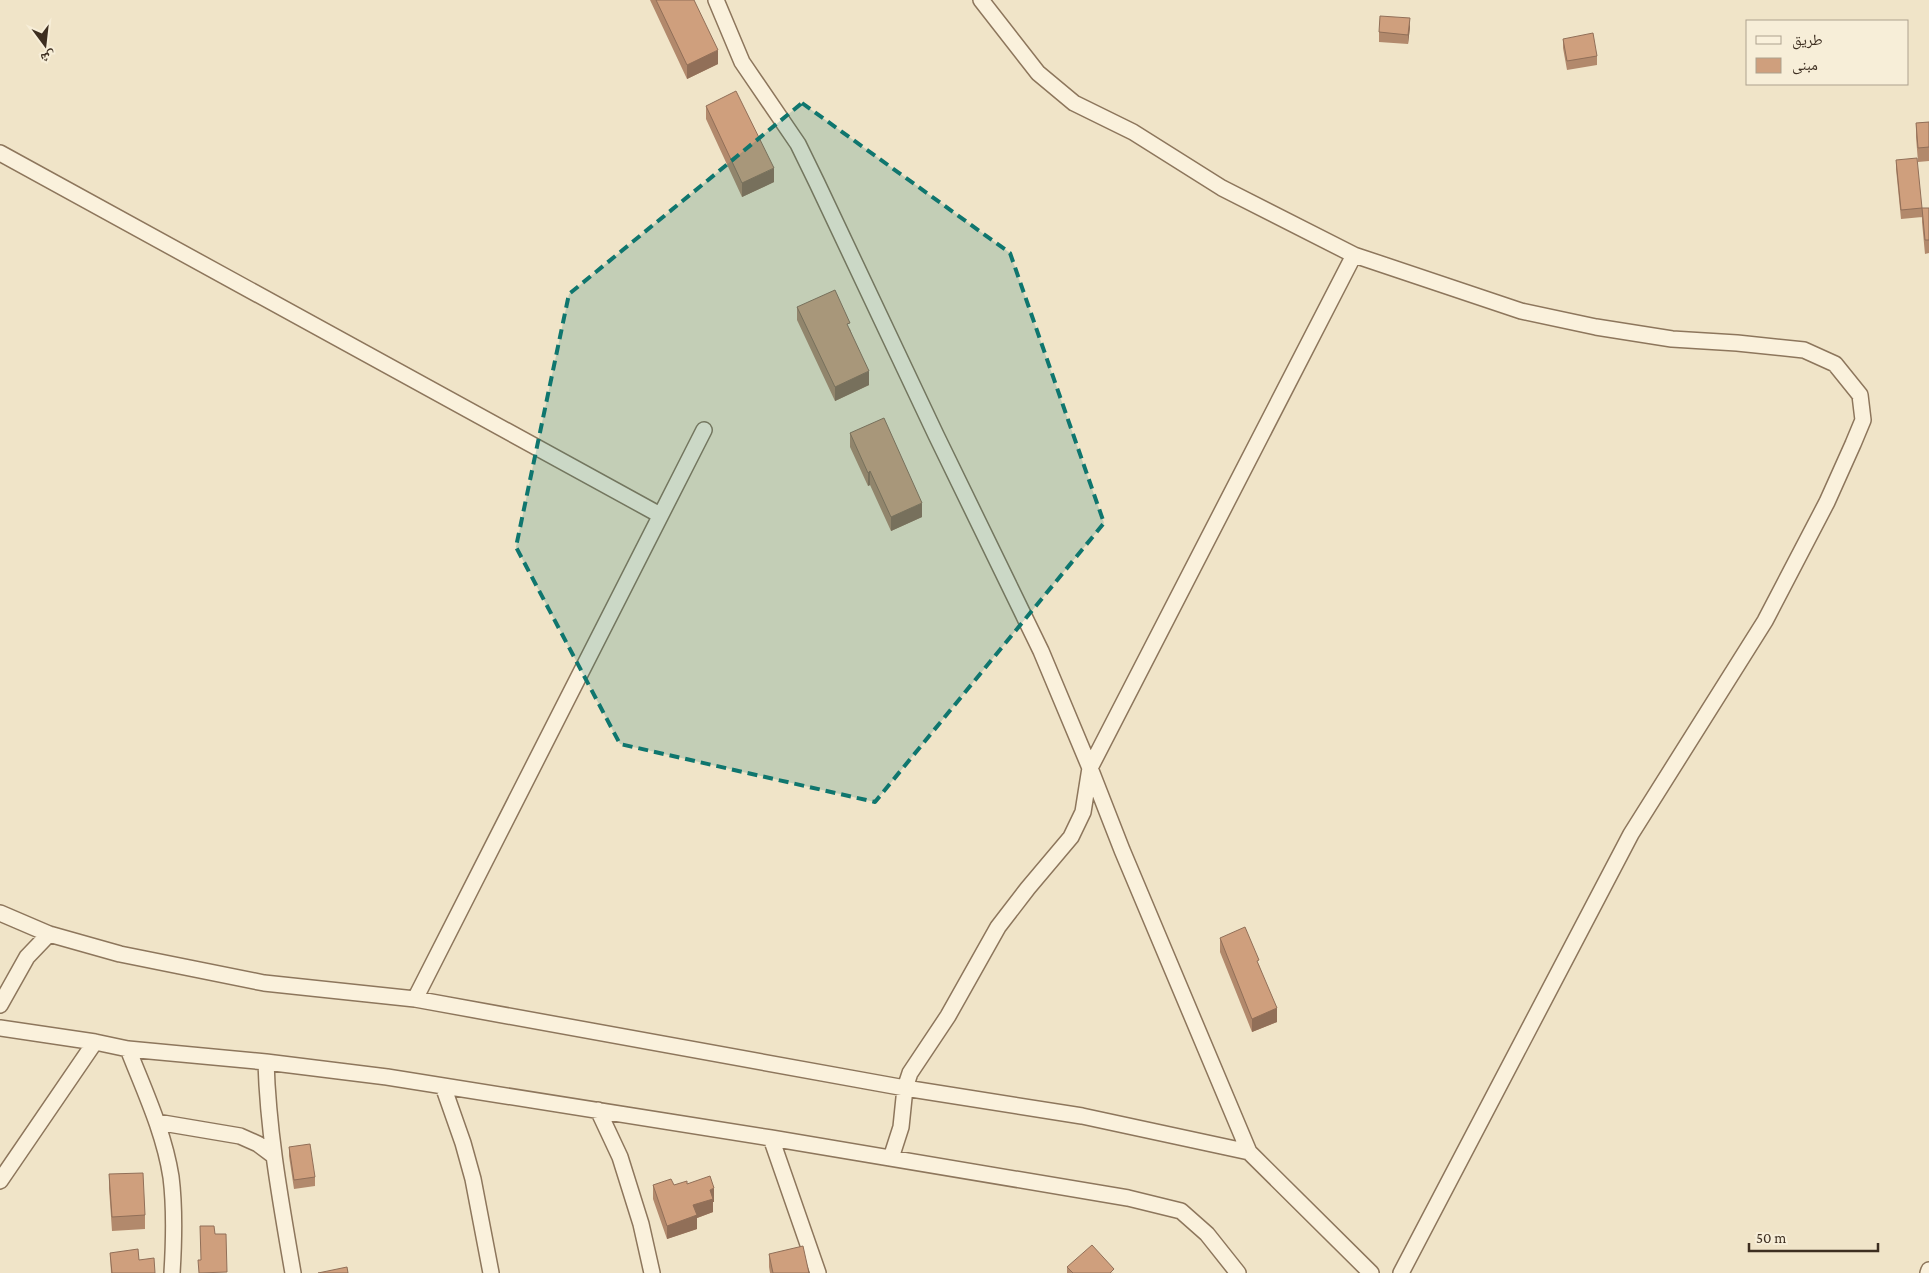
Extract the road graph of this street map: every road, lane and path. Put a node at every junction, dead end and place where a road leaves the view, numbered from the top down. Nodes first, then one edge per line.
1 (716, 0) edge
2 (981, 0) edge
3 (0, 152) edge
4 (1354, 255) junction
5 (704, 430) dead end
6 (660, 515) junction
7 (1090, 768) junction
8 (0, 913) edge
9 (49, 934) junction
10 (415, 999) junction
11 (0, 1005) edge
12 (0, 1028) edge
13 (95, 1042) junction
14 (128, 1049) junction
15 (266, 1062) junction
16 (443, 1086) junction
17 (905, 1088) junction
18 (598, 1110) junction
19 (157, 1122) junction
20 (772, 1138) junction
21 (1249, 1152) junction
22 (274, 1156) junction
23 (891, 1158) junction
24 (0, 1181) edge
25 (172, 1273) edge
26 (293, 1273) edge
27 (491, 1273) edge
28 (652, 1273) edge
29 (818, 1273) edge
30 (1238, 1273) edge
31 (1371, 1273) edge
32 (1401, 1273) edge

1 - 7 street
2 - 4 street
3 - 6 street
4 - 7 street
4 - 32 street
5 - 6 street
6 - 10 street
7 - 17 street
7 - 21 street
8 - 9 street
9 - 10 street
9 - 11 street
10 - 17 street
12 - 13 street
13 - 14 street
13 - 24 street
14 - 15 street
14 - 19 street
15 - 16 street
15 - 22 street
16 - 18 street
16 - 27 street
17 - 21 street
17 - 23 street
18 - 20 street
18 - 28 street
19 - 22 street
19 - 25 street
20 - 23 street
20 - 29 street
21 - 31 street
22 - 26 street
23 - 30 street

